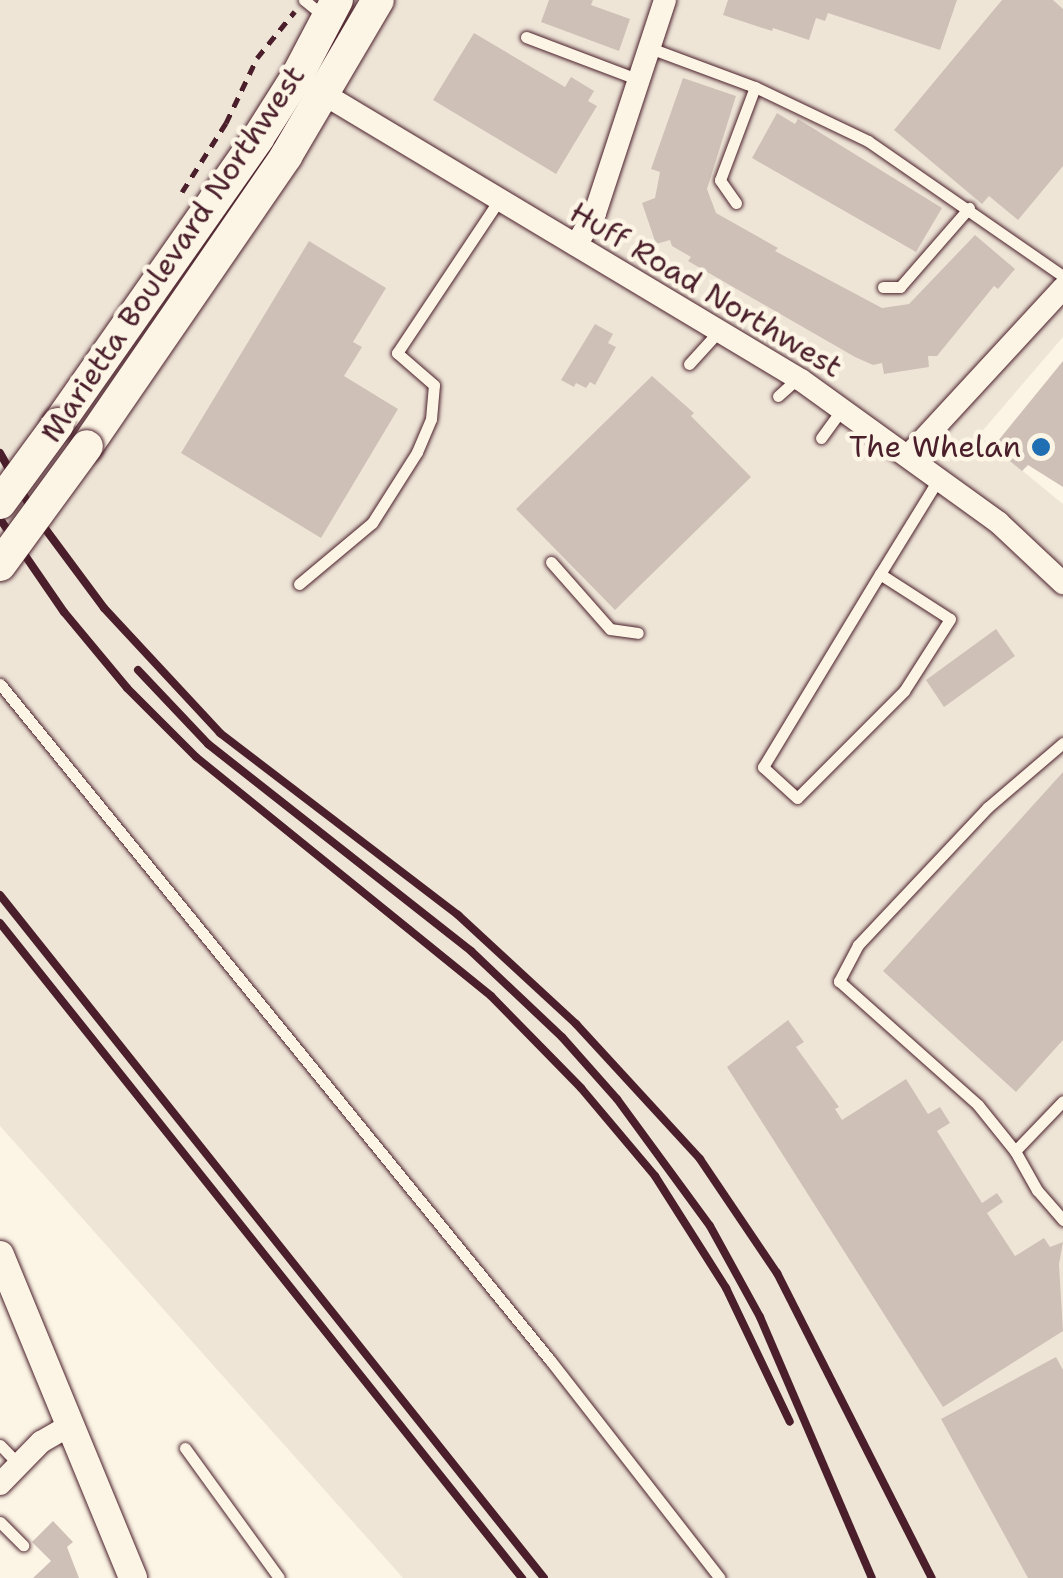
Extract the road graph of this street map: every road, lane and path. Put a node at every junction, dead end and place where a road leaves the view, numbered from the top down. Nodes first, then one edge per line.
1 (378, 0) edge
2 (665, 0) edge
3 (318, 5) edge
4 (277, 36) dead end
5 (357, 36) junction
6 (526, 37) dead end
7 (650, 48) junction
8 (640, 80) junction
9 (310, 86) junction
10 (755, 87) junction
11 (499, 200) junction
12 (736, 203) dead end
13 (969, 208) junction
14 (576, 245) junction
15 (1063, 276) edge
16 (883, 287) dead end
17 (1063, 288) edge
18 (719, 330) junction
19 (689, 364) dead end
20 (798, 378) junction
21 (778, 396) dead end
22 (842, 409) junction
23 (822, 438) dead end
24 (909, 455) junction
25 (939, 478) junction
26 (0, 503) edge
27 (551, 562) dead end
28 (0, 564) edge
29 (880, 574) junction
30 (1063, 583) edge
31 (299, 584) dead end
32 (638, 633) dead end
33 (0, 684) edge
34 (1063, 743) edge
35 (1063, 1101) edge
36 (1015, 1150) junction
37 (1063, 1220) edge
38 (0, 1256) edge
39 (70, 1426) junction
40 (0, 1446) edge
41 (185, 1448) dead end
42 (19, 1465) junction
43 (0, 1484) edge
44 (0, 1522) edge
45 (24, 1546) dead end
46 (133, 1578) edge
47 (279, 1578) edge
48 (720, 1578) edge

1 - 5 main road
2 - 7 street
3 - 4 path
3 - 5 lane
3 - 9 main road, Marietta Boulevard Northwest
5 - 9 main road
6 - 8 lane
7 - 8 street
7 - 10 lane
8 - 14 street
9 - 11 street, Huff Road Northwest
9 - 26 main road, Marietta Boulevard Northwest, bridge
9 - 28 main road, bridge
10 - 12 lane
10 - 13 lane
11 - 14 street, Huff Road Northwest
11 - 31 lane
13 - 15 lane
13 - 16 lane
14 - 18 street, Huff Road Northwest
17 - 24 street
18 - 19 lane
18 - 20 street, Huff Road Northwest
20 - 21 lane
20 - 22 street, Huff Road Northwest
22 - 23 lane
22 - 24 street, Huff Road Northwest
24 - 25 street, Huff Road Northwest
25 - 29 lane
25 - 30 street, Huff Road Northwest
27 - 32 lane
29 - 29 lane
33 - 48 lane
34 - 36 lane
35 - 36 lane
36 - 37 lane
38 - 39 street
39 - 42 street
39 - 46 street
40 - 42 lane
41 - 47 lane
42 - 43 street
44 - 45 lane

